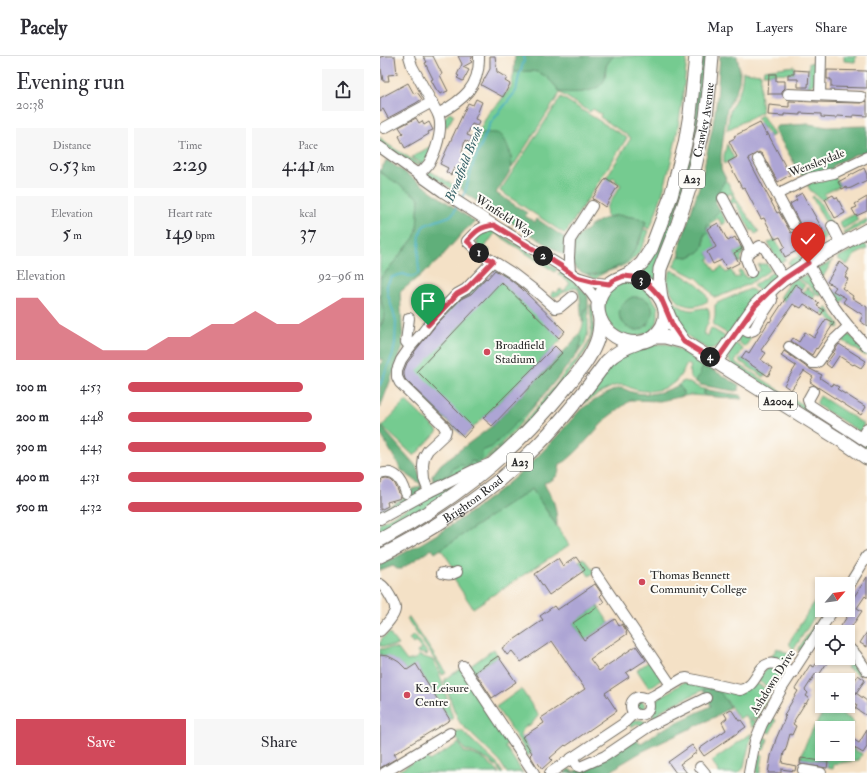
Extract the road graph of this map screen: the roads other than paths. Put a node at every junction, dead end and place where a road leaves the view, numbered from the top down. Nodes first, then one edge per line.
1 (409, 56) edge
2 (479, 56) edge
3 (696, 56) edge
4 (712, 56) edge
5 (821, 56) edge
6 (788, 94) dead end
7 (820, 95) junction
8 (861, 97) dead end
9 (432, 102) junction
10 (438, 114) junction
11 (384, 128) dead end
12 (380, 147) edge
13 (758, 159) dead end
14 (866, 159) edge
15 (417, 172) junction
16 (777, 194) junction
17 (723, 198) dead end
18 (592, 206) dead end
19 (793, 224) dead end
20 (494, 225) junction
21 (832, 226) dead end
22 (867, 230) edge
23 (841, 244) junction
24 (751, 251) junction
25 (493, 261) junction
26 (808, 263) junction
27 (751, 272) dead end
28 (573, 274) junction
29 (624, 276) junction
30 (784, 279) junction
31 (609, 284) junction
32 (572, 297) dead end
33 (663, 302) junction
34 (598, 303) junction
35 (409, 318) dead end
36 (600, 320) junction
37 (848, 327) junction
38 (653, 337) junction
39 (684, 342) junction
40 (638, 343) junction
41 (867, 346) edge
42 (410, 347) junction
43 (789, 347) dead end
44 (716, 361) junction
45 (813, 391) dead end
46 (867, 428) edge
47 (864, 440) edge
48 (867, 458) edge
49 (498, 460) junction
50 (380, 474) edge
51 (429, 492) junction
52 (406, 493) dead end
53 (380, 519) edge
54 (380, 540) edge
55 (380, 556) edge
56 (867, 556) edge
57 (457, 572) dead end
58 (442, 573) dead end
59 (596, 574) dead end
60 (854, 577) edge
61 (380, 584) edge
62 (380, 632) edge
63 (815, 642) edge
64 (855, 654) edge
65 (463, 666) dead end
66 (867, 671) edge
67 (793, 673) junction
68 (671, 685) junction
69 (706, 698) dead end
70 (647, 699) junction
71 (634, 713) junction
72 (645, 713) junction
73 (651, 725) junction
74 (450, 733) dead end
75 (572, 758) junction
76 (803, 770) dead end
77 (384, 773) edge
78 (534, 773) edge
79 (550, 773) edge
80 (749, 773) edge
81 (821, 773) edge

1 - 9 street
2 - 10 street
3 - 29 main road, Crawley Avenue / A23
4 - 33 main road, Crawley Avenue / A23
5 - 7 street
6 - 7 street
7 - 8 street
9 - 10 street
9 - 11 street
10 - 15 street
12 - 15 street, Winfield Way
13 - 16 street
14 - 16 street, Wensleydale
15 - 20 street, Winfield Way
16 - 19 street
17 - 24 street
18 - 28 street
20 - 25 street
20 - 28 street, Winfield Way
21 - 23 street
22 - 23 main road
23 - 26 main road
24 - 27 street
24 - 30 street
25 - 32 street
25 - 42 street
26 - 30 main road
26 - 37 street
28 - 31 street, Winfield Way
28 - 34 street, Winfield Way
29 - 31 main road
29 - 33 main road
30 - 44 main road
31 - 34 main road
33 - 38 main road
33 - 39 main road, A2004
34 - 36 main road
35 - 42 street
36 - 40 main road
36 - 49 main road, Brighton Road / A23
37 - 41 street
37 - 43 street
38 - 39 main road, A2004
38 - 40 main road
39 - 44 main road, A2004
40 - 55 main road, Brighton Road / A23
42 - 51 street
44 - 48 main road, A2004
45 - 47 street
46 - 47 street
49 - 51 street
49 - 54 main road, Brighton Road / A23
50 - 52 street
51 - 53 street
56 - 60 street
57 - 58 street
59 - 68 street
61 - 62 street
63 - 67 street, Ashdown Drive
64 - 66 street
65 - 78 street
67 - 68 street
67 - 80 street, Ashdown Drive
68 - 70 street
69 - 73 street
70 - 71 street
70 - 72 street
71 - 72 street
71 - 75 street
72 - 73 street
73 - 75 street
74 - 77 street
75 - 79 street
76 - 81 street

